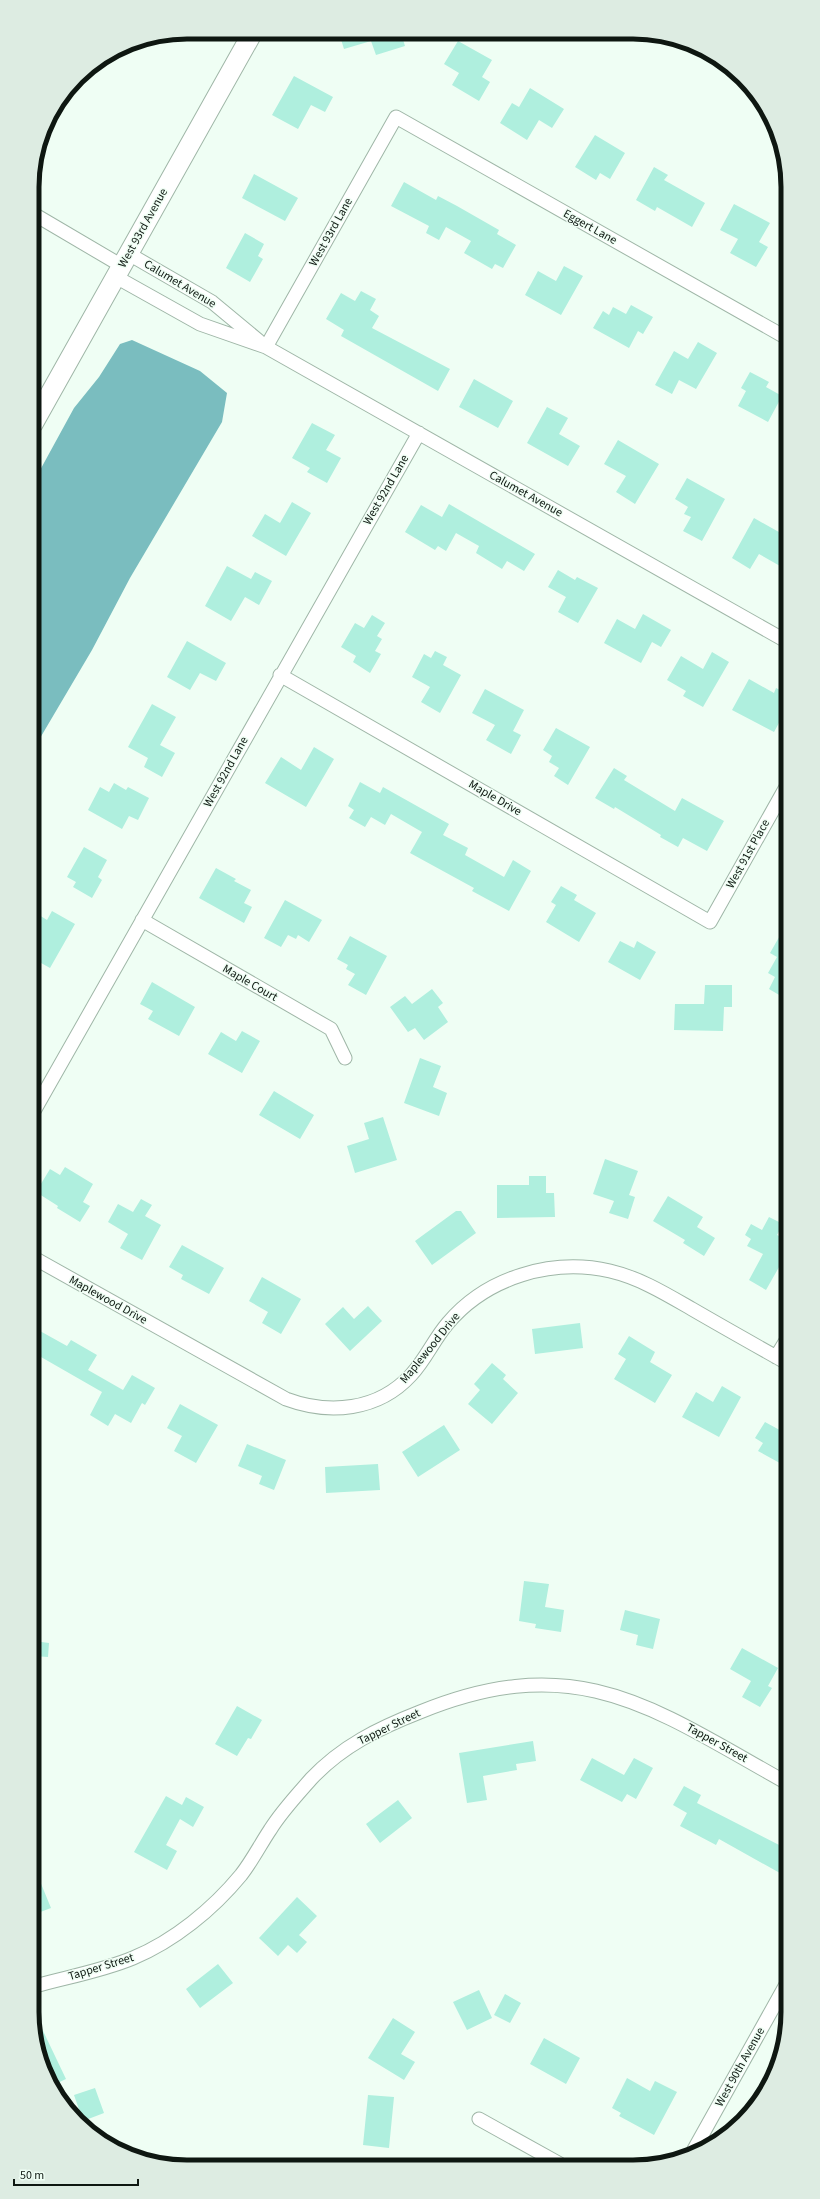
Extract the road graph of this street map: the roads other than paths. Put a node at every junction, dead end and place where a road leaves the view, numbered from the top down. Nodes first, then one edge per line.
1 (249, 39) edge
2 (396, 117) joint
3 (39, 217) edge
4 (122, 266) junction
5 (781, 335) edge
6 (266, 347) junction
7 (39, 413) edge
8 (418, 433) junction
9 (781, 637) edge
10 (280, 675) junction
11 (781, 796) edge
12 (142, 920) junction
13 (710, 922) joint
14 (345, 1058) dead end
15 (39, 1102) edge
16 (39, 1261) edge
17 (781, 1359) edge
18 (781, 1780) edge
19 (39, 1985) edge
20 (781, 1994) edge
21 (479, 2119) dead end
22 (696, 2146) edge
23 (553, 2160) edge

1 - 4 street, West 93rd Avenue
2 - 5 street, Eggert Lane
2 - 6 street, West 93rd Lane
3 - 4 street, Calumet Avenue
4 - 6 street, Calumet Avenue
4 - 6 street, Calumet Avenue
4 - 7 street, West 93rd Avenue
6 - 8 street, Calumet Avenue
8 - 9 street, Calumet Avenue
8 - 10 street, West 92nd Lane
10 - 12 street, West 92nd Lane
10 - 13 street, Maple Drive
11 - 13 street, West 91st Place
12 - 14 street, Maple Court
12 - 15 street, West 92nd Lane
16 - 17 street, Maplewood Drive
18 - 19 street, Tapper Street
20 - 22 street, West 90th Avenue
21 - 23 street

